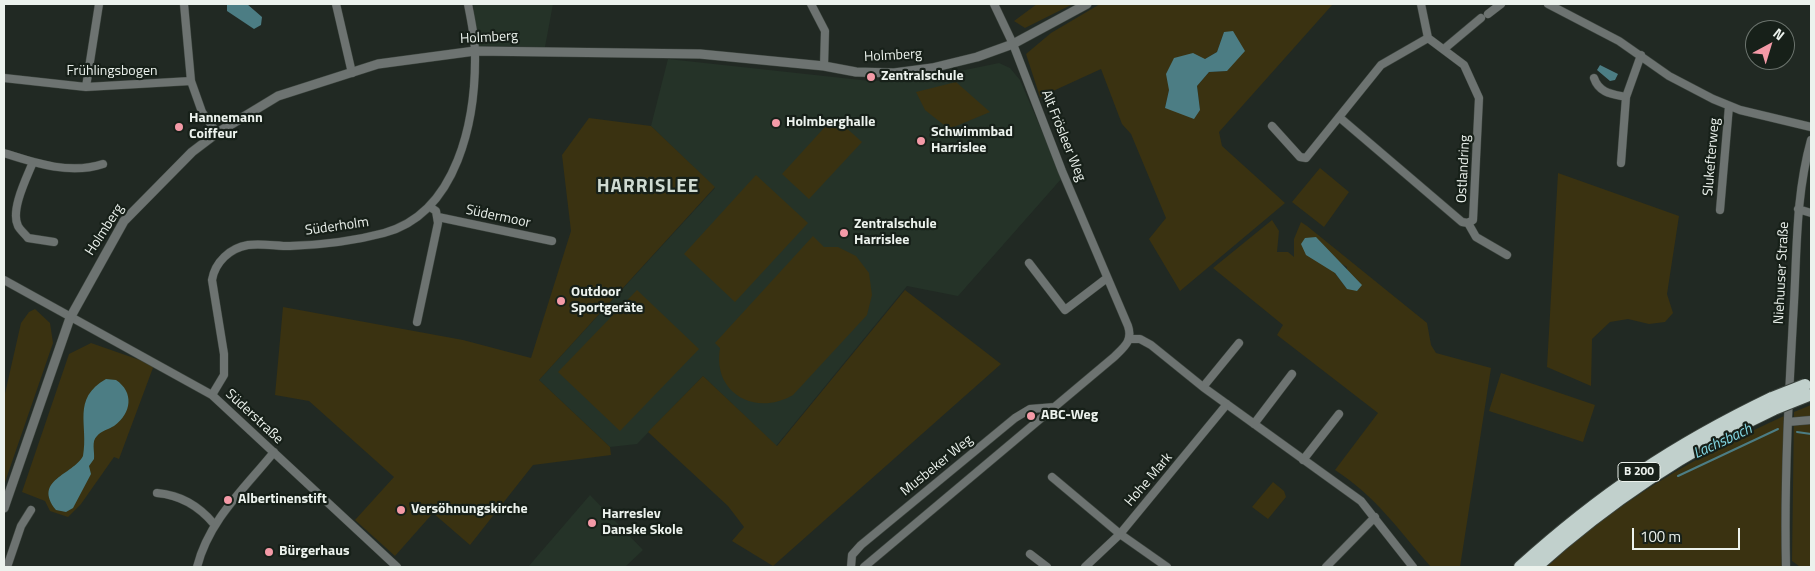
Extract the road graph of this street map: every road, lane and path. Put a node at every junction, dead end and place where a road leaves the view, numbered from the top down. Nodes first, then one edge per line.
1 (99, 4) edge
2 (184, 4) edge
3 (336, 4) edge
4 (468, 4) edge
5 (811, 4) edge
6 (994, 4) edge
7 (1087, 4) edge
8 (1421, 4) edge
9 (1501, 4) edge
10 (1548, 4) edge
11 (1428, 38) junction
12 (1013, 44) junction
13 (1444, 49) junction
14 (475, 51) junction
15 (1640, 55) junction
16 (824, 66) junction
17 (352, 73) junction
18 (4, 78) edge
19 (1594, 78) dead end
20 (191, 81) junction
21 (86, 87) junction
22 (1626, 97) junction
23 (1729, 106) junction
24 (1339, 117) junction
25 (1272, 126) dead end
26 (1811, 127) edge
27 (217, 133) junction
28 (1811, 140) edge
29 (4, 153) edge
30 (33, 162) junction
31 (1621, 163) dead end
32 (103, 164) dead end
33 (430, 207) junction
34 (1798, 209) junction
35 (1720, 210) dead end
36 (1811, 213) edge
37 (438, 217) junction
38 (1468, 223) junction
39 (552, 241) dead end
40 (54, 242) dead end
41 (1507, 255) dead end
42 (1029, 262) dead end
43 (1107, 278) junction
44 (4, 280) edge
45 (70, 318) junction
46 (417, 322) dead end
47 (1130, 339) junction
48 (1239, 343) dead end
49 (1292, 374) dead end
50 (1204, 387) junction
51 (1809, 389) edge
52 (212, 395) junction
53 (1227, 404) junction
54 (1773, 404) junction
55 (1056, 407) junction
56 (1339, 414) dead end
57 (1811, 420) edge
58 (1788, 422) junction
59 (1254, 424) junction
60 (274, 452) junction
61 (1303, 460) junction
62 (1052, 477) dead end
63 (157, 493) dead end
64 (4, 508) edge
65 (31, 510) dead end
66 (1375, 517) junction
67 (214, 524) junction
68 (1120, 534) junction
69 (1030, 554) dead end
70 (7, 567) edge
71 (197, 567) edge
72 (397, 567) edge
73 (851, 567) edge
74 (864, 567) edge
75 (1047, 567) edge
76 (1085, 567) edge
77 (1167, 567) edge
78 (1326, 567) edge
79 (1413, 567) edge
80 (1520, 567) edge
81 (1536, 567) edge
82 (1786, 567) edge

1 - 21 street
2 - 20 street
3 - 17 street
4 - 14 street, Süderholm
5 - 16 street
6 - 12 street, Alt Frösleer Weg
7 - 12 street, Holmberg
8 - 11 street
9 - 13 street
10 - 15 street, Slukefterweg
11 - 13 street, Ostlandring
11 - 24 street
12 - 16 street, Holmberg
12 - 43 street, Alt Frösleer Weg
13 - 38 street, Ostlandring
14 - 16 street, Holmberg
14 - 17 street, Holmberg
14 - 33 street, Süderholm
15 - 22 street
15 - 23 street, Slukefterweg
17 - 27 street, Holmberg
18 - 21 street, Frühlingsbogen
19 - 22 street
20 - 21 street, Frühlingsbogen
20 - 27 street
22 - 31 street
23 - 26 street, Slukefterweg
23 - 35 street, Slukefterweg
24 - 25 street
24 - 38 street, Ostlandring
27 - 45 street, Holmberg
28 - 34 street, Niehuuser Straße
29 - 30 street
30 - 32 street
30 - 40 street
33 - 37 street
33 - 52 street, Süderholm
34 - 36 street
34 - 58 street, Niehuuser Straße
37 - 39 street, Südermoor
37 - 46 street
38 - 41 street
42 - 43 street
43 - 47 street, Alt Frösleer Weg
44 - 45 street, Süderstraße
45 - 52 street, Süderstraße
45 - 64 street, Holmberg
47 - 50 street
47 - 55 street
48 - 50 street
49 - 59 street
50 - 53 street
51 - 54 highway, B 200, bridge
52 - 60 street, Süderstraße
53 - 59 street
53 - 68 street, Hohe Mark
54 - 80 highway, B 200
54 - 81 highway, B 200
55 - 73 street, Musbeker Weg
55 - 74 street
56 - 61 street
57 - 58 street
58 - 82 street, Niehuuser Straße
59 - 61 street
60 - 67 street
60 - 72 street, Süderstraße
61 - 66 street
62 - 68 street
63 - 67 street
65 - 70 street
66 - 78 street
66 - 79 street
67 - 71 street
68 - 76 street, Hohe Mark
68 - 77 street
69 - 75 street

